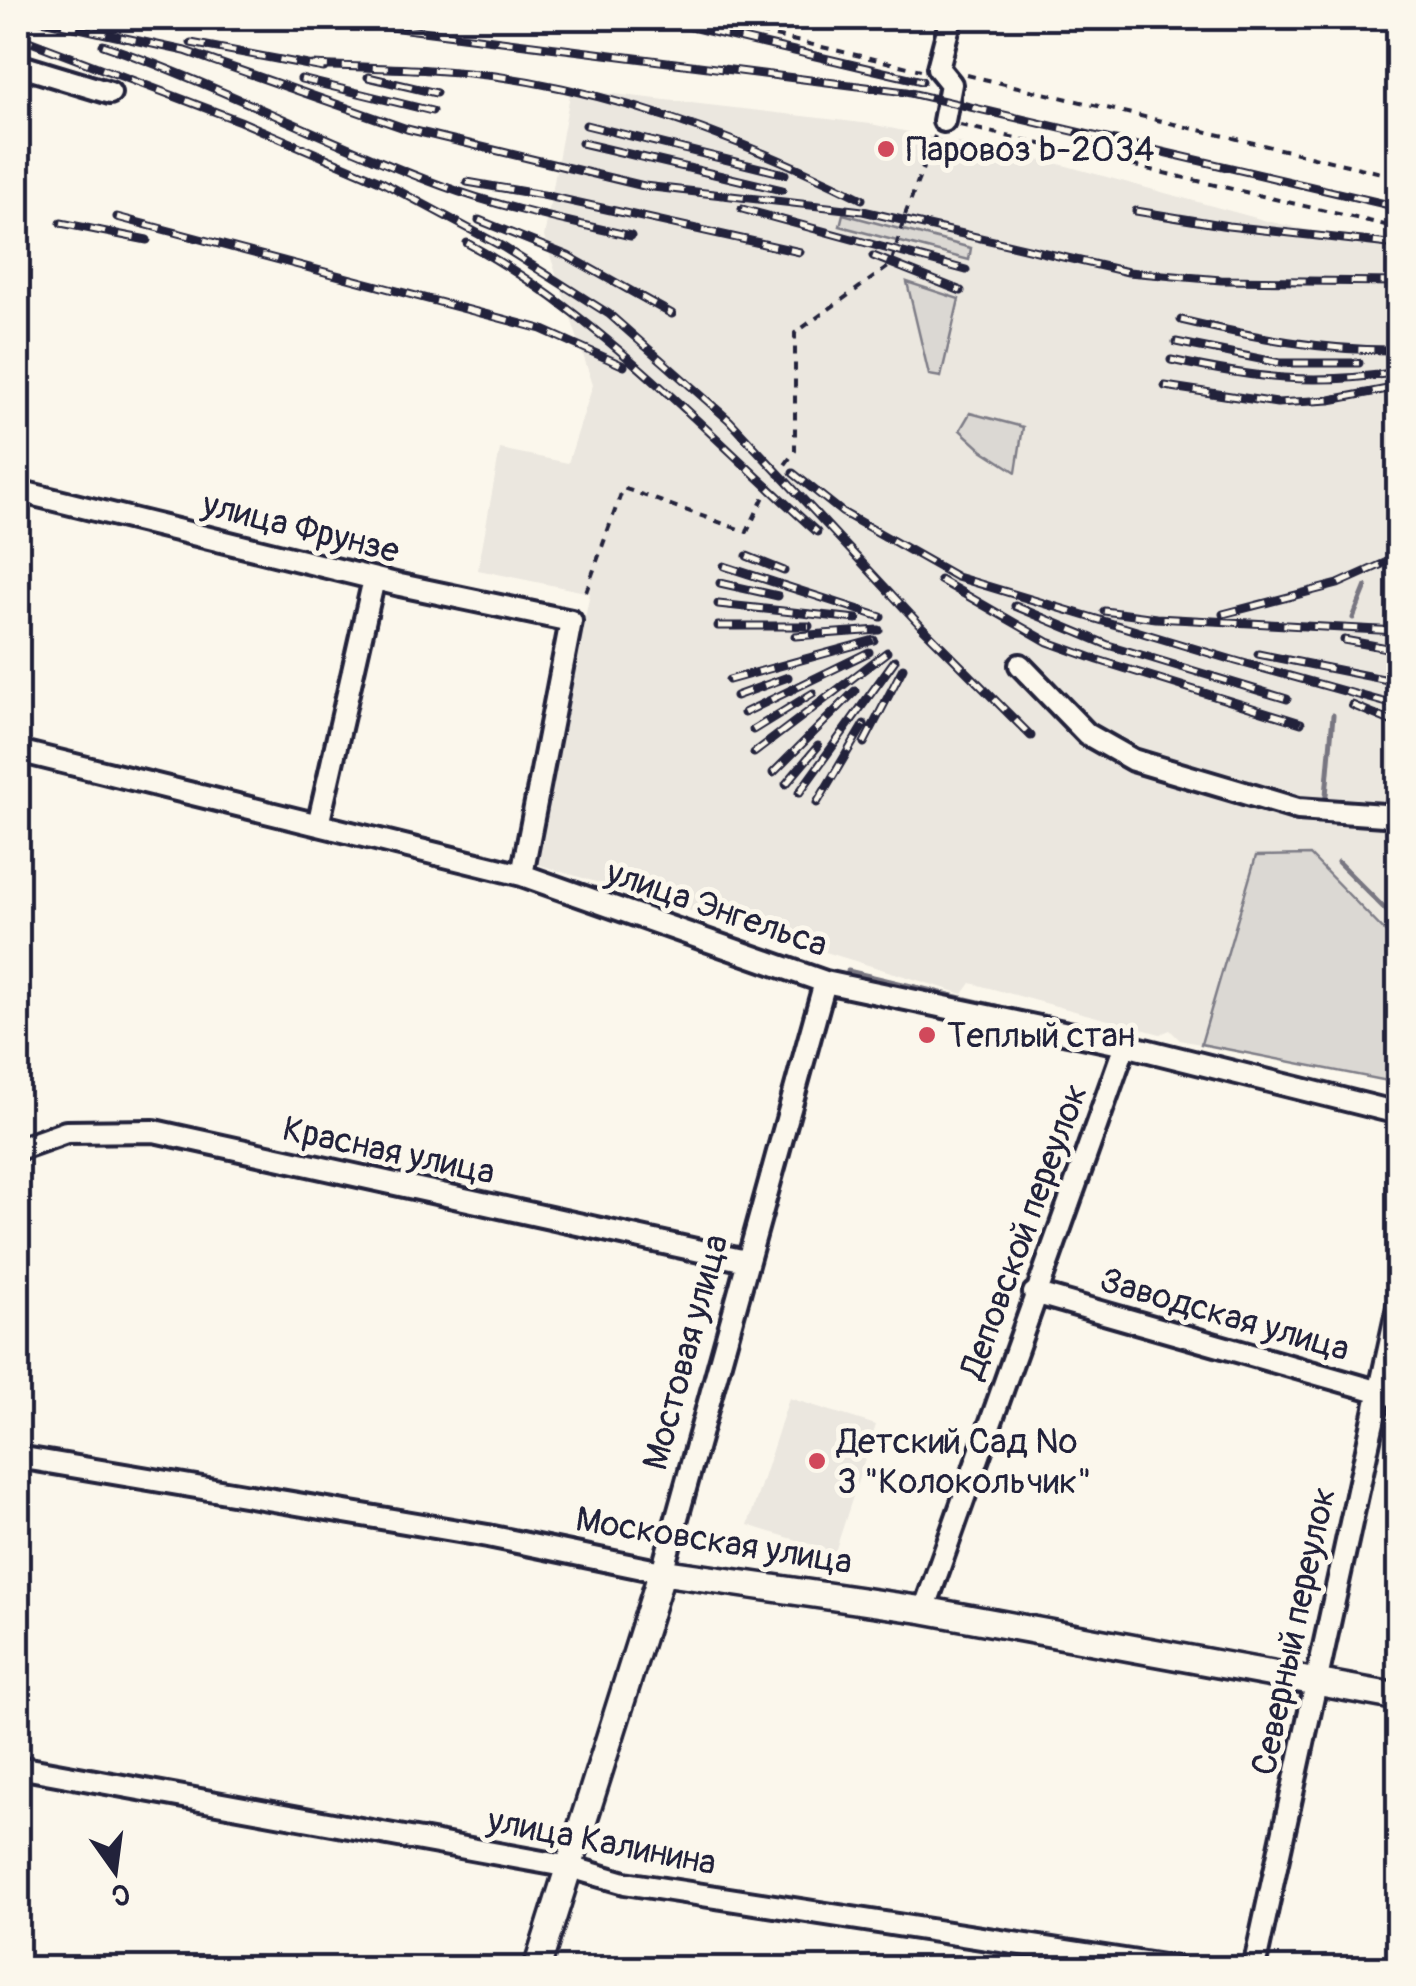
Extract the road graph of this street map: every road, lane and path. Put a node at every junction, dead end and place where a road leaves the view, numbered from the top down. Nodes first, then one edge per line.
1 (697, 18) edge
2 (950, 18) edge
3 (18, 65) edge
4 (939, 71) junction
5 (110, 94) dead end
6 (944, 122) junction
7 (1398, 177) edge
8 (1398, 228) edge
9 (18, 491) edge
10 (374, 578) junction
11 (586, 592) dead end
12 (1020, 666) dead end
13 (18, 750) edge
14 (1398, 816) edge
15 (318, 824) junction
16 (522, 875) junction
17 (825, 982) junction
18 (1125, 1045) junction
19 (1398, 1112) edge
20 (18, 1149) edge
21 (746, 1261) junction
22 (1034, 1293) junction
23 (1398, 1307) edge
24 (1388, 1394) edge
25 (18, 1456) edge
26 (662, 1572) junction
27 (924, 1610) junction
28 (1316, 1682) junction
29 (1398, 1697) edge
30 (18, 1767) edge
31 (570, 1867) junction
32 (537, 1968) edge
33 (1176, 1968) edge
34 (1254, 1968) edge

1 - 4 path
2 - 4 street
3 - 5 street
4 - 6 street
4 - 7 path
6 - 8 path
6 - 11 path
9 - 10 street, улица Фрунзе
10 - 15 street
10 - 16 street, улица Фрунзе
12 - 14 street
13 - 15 street, улица Энгельса
15 - 16 street, улица Энгельса
16 - 17 street, улица Энгельса
17 - 18 street, улица Энгельса
17 - 21 street, Мостовая улица
18 - 19 street, улица Энгельса
18 - 22 street, Деповской переулок
20 - 21 street, Красная улица
21 - 26 street, Мостовая улица
22 - 24 street, Заводская улица
22 - 27 street, Деповской переулок
23 - 24 street, Северный переулок
24 - 28 street, Северный переулок
25 - 26 street, Московская улица
26 - 27 main road, Московская улица
26 - 31 main road, Мостовая улица
27 - 28 main road, Московская улица
28 - 29 main road, Московская улица
28 - 34 street, Северный переулок
30 - 31 street, улица Калинина
31 - 32 main road, Мостовая улица
31 - 33 street, улица Калинина

